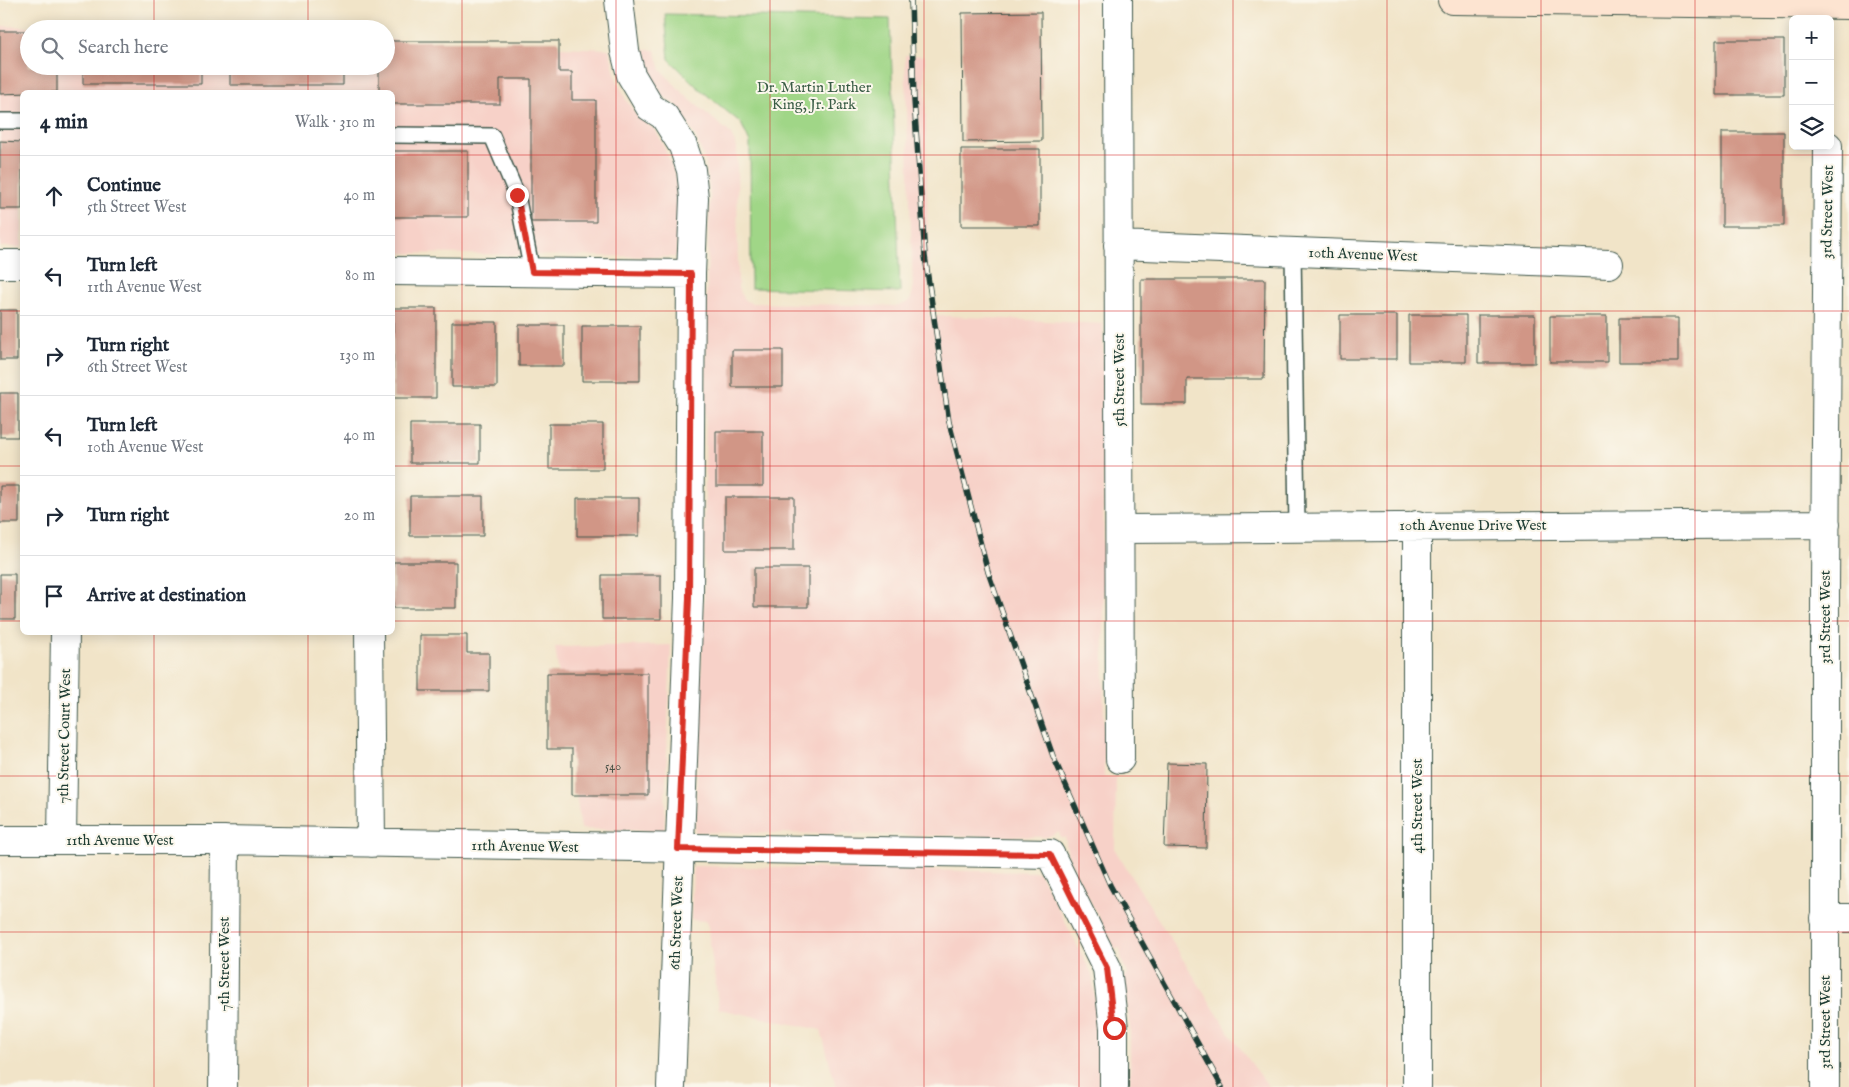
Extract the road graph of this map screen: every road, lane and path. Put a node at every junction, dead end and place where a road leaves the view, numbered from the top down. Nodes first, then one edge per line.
1 (619, 0) edge
2 (1118, 0) edge
3 (1452, 0) edge
4 (1835, 7) edge
5 (0, 121) edge
6 (20, 121) edge
7 (395, 135) edge
8 (1828, 150) edge
9 (1118, 245) junction
10 (1293, 251) junction
11 (0, 264) edge
12 (20, 264) edge
13 (1609, 264) dead end
14 (1838, 269) edge
15 (395, 271) edge
16 (532, 272) junction
17 (691, 274) junction
18 (1826, 524) junction
19 (1418, 525) junction
20 (1297, 527) junction
21 (1121, 529) junction
22 (1837, 588) edge
23 (65, 635) edge
24 (369, 635) edge
25 (1120, 759) dead end
26 (0, 840) edge
27 (62, 840) junction
28 (225, 840) junction
29 (371, 843) junction
30 (678, 849) junction
31 (1837, 918) edge
32 (223, 1087) edge
33 (671, 1087) edge
34 (1114, 1087) edge
35 (1417, 1087) edge
36 (1825, 1087) edge

1 - 17 street, 6th Street West
2 - 9 street, 5th Street West
3 - 4 street
5 - 6 lane
7 - 16 lane
8 - 14 street, 3rd Street West
9 - 10 street, 10th Avenue West
9 - 21 street, 5th Street West
10 - 13 street, 10th Avenue West
10 - 20 lane
11 - 12 street
14 - 18 street, 3rd Street West
15 - 16 street
16 - 17 street
17 - 30 street, 6th Street West
18 - 19 street, 10th Avenue Drive West
18 - 22 street, 3rd Street West
19 - 20 street, 10th Avenue Drive West
19 - 35 street, 4th Street West
20 - 21 street, 10th Avenue Drive West
21 - 25 street, 5th Street West
22 - 31 street, 3rd Street West
23 - 27 street, 7th Street Court West
24 - 29 street
26 - 27 street, 11th Avenue West
27 - 28 street, 11th Avenue West
28 - 29 street, 11th Avenue West
28 - 32 street, 7th Street West
29 - 30 street, 11th Avenue West
30 - 33 street, 6th Street West
30 - 34 street, 11th Avenue West
31 - 36 street, 3rd Street West

